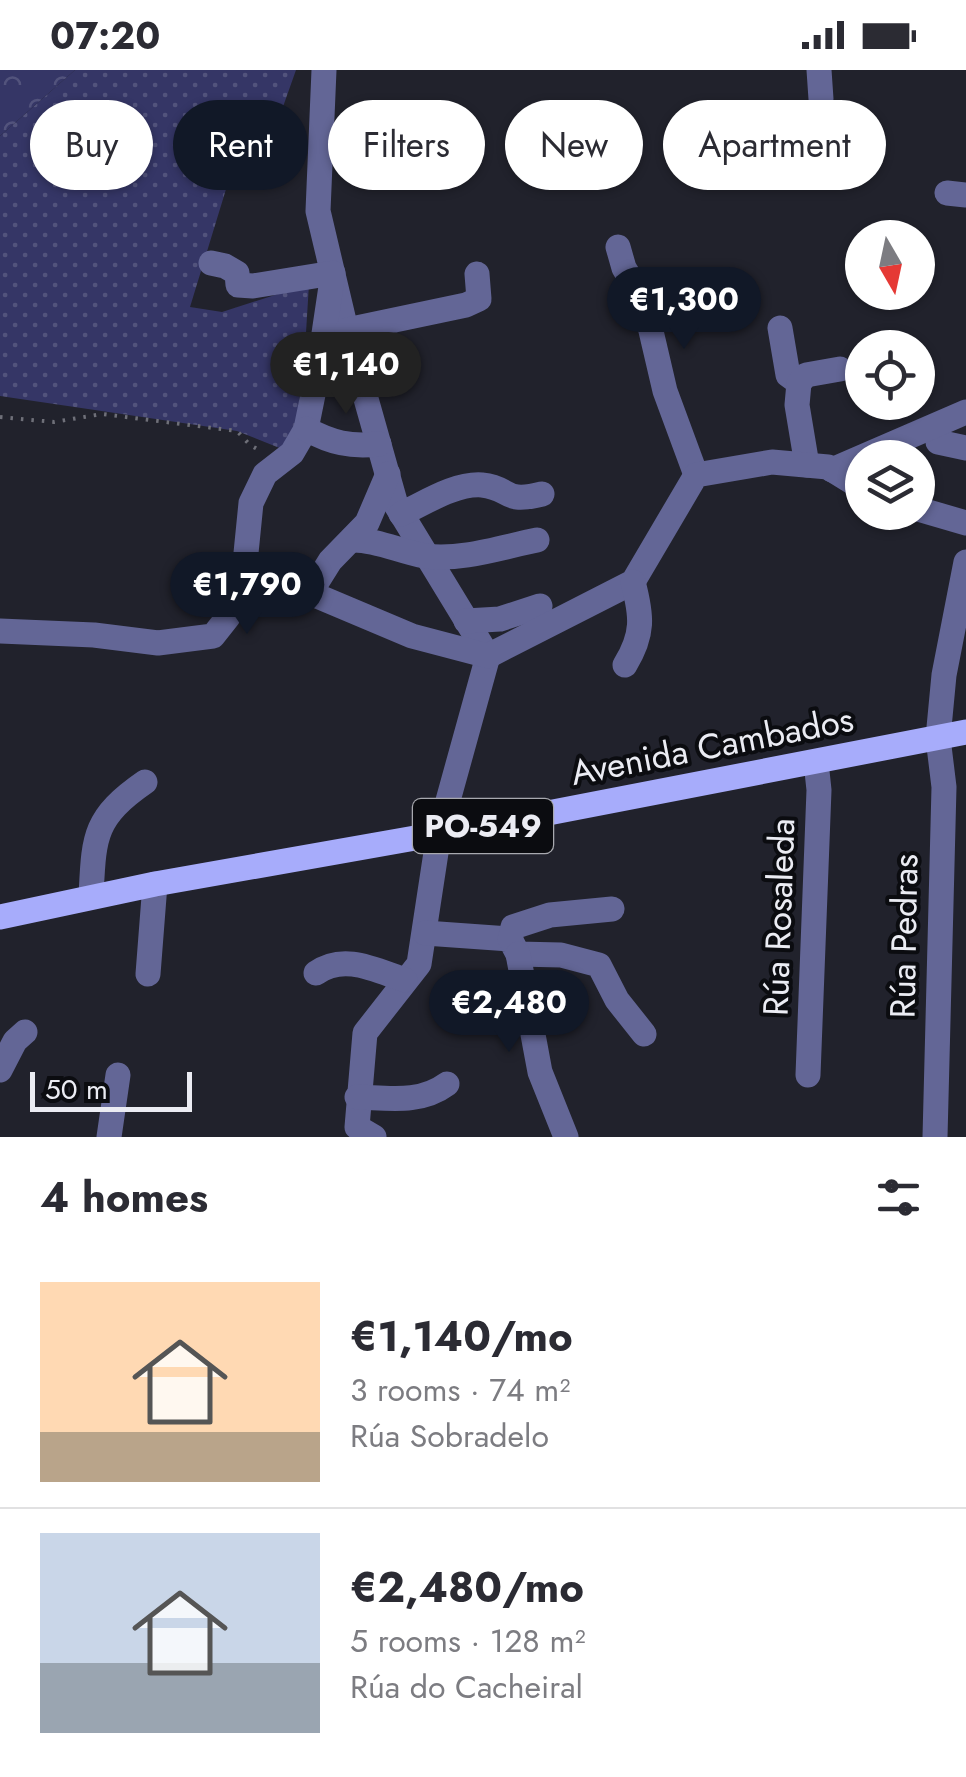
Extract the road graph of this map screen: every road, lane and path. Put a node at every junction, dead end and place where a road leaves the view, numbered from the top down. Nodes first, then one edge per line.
1 (324, 70) edge
2 (820, 70) edge
3 (821, 98) dead end
4 (618, 247) dead end
5 (212, 263) dead end
6 (332, 273) junction
7 (477, 274) dead end
8 (780, 328) dead end
9 (347, 330) junction
10 (840, 370) dead end
11 (799, 383) junction
12 (966, 412) edge
13 (0, 417) edge
14 (306, 429) junction
15 (938, 442) dead end
16 (379, 444) junction
17 (966, 448) edge
18 (282, 461) junction
19 (819, 467) junction
20 (388, 474) junction
21 (696, 475) junction
22 (845, 480) edge
23 (542, 494) dead end
24 (935, 513) edge
25 (401, 514) junction
26 (966, 523) edge
27 (354, 540) junction
28 (537, 540) dead end
29 (425, 556) junction
30 (966, 562) edge
31 (243, 582) junction
32 (633, 582) junction
33 (310, 593) junction
34 (540, 606) dead end
35 (466, 621) junction
36 (0, 631) edge
37 (488, 656) junction
38 (624, 665) dead end
39 (966, 732) edge
40 (938, 738) junction
41 (816, 762) junction
42 (145, 782) dead end
43 (438, 834) junction
44 (155, 884) junction
45 (91, 896) junction
46 (612, 909) dead end
47 (0, 916) edge
48 (425, 933) junction
49 (514, 946) junction
50 (316, 973) dead end
51 (148, 974) dead end
52 (405, 980) junction
53 (25, 1032) dead end
54 (644, 1034) dead end
55 (0, 1070) edge
56 (118, 1075) dead end
57 (808, 1075) dead end
58 (447, 1084) dead end
59 (357, 1096) junction
60 (359, 1134) edge
61 (109, 1137) edge
62 (566, 1137) edge
63 (934, 1137) edge

1 - 6 street
2 - 3 street
4 - 21 street
5 - 6 street
6 - 9 street
6 - 14 street
7 - 9 street
8 - 11 street
9 - 16 street
10 - 11 street
11 - 19 street
12 - 19 street
13 - 18 path
14 - 16 street
14 - 18 street
15 - 17 street
16 - 20 street
18 - 31 street
19 - 21 street
19 - 22 street
20 - 25 street
20 - 27 street
21 - 32 street
23 - 25 street
24 - 26 street
25 - 29 street
27 - 29 street
27 - 33 street
28 - 29 street
29 - 35 street
30 - 40 street, Rúa Pedras
31 - 33 street
31 - 36 street
32 - 37 street
32 - 38 street
33 - 37 street
34 - 35 street
35 - 37 street
37 - 43 street
39 - 40 main road, Avenida Cambados / PO-549
40 - 41 main road, Avenida Cambados / PO-549
40 - 63 street, Rúa Pedras
41 - 43 main road, Avenida Cambados / PO-549
41 - 57 street, Rúa Rosaleda
42 - 45 street
43 - 44 main road, Avenida Cambados / PO-549
43 - 48 street
44 - 45 main road, Avenida Cambados / PO-549
44 - 51 street
45 - 47 main road, Avenida Cambados / PO-549
46 - 49 street
48 - 49 street
48 - 52 street
49 - 54 street
49 - 62 street
50 - 52 street
52 - 59 street
53 - 55 street
56 - 61 street
58 - 59 street
59 - 60 street

